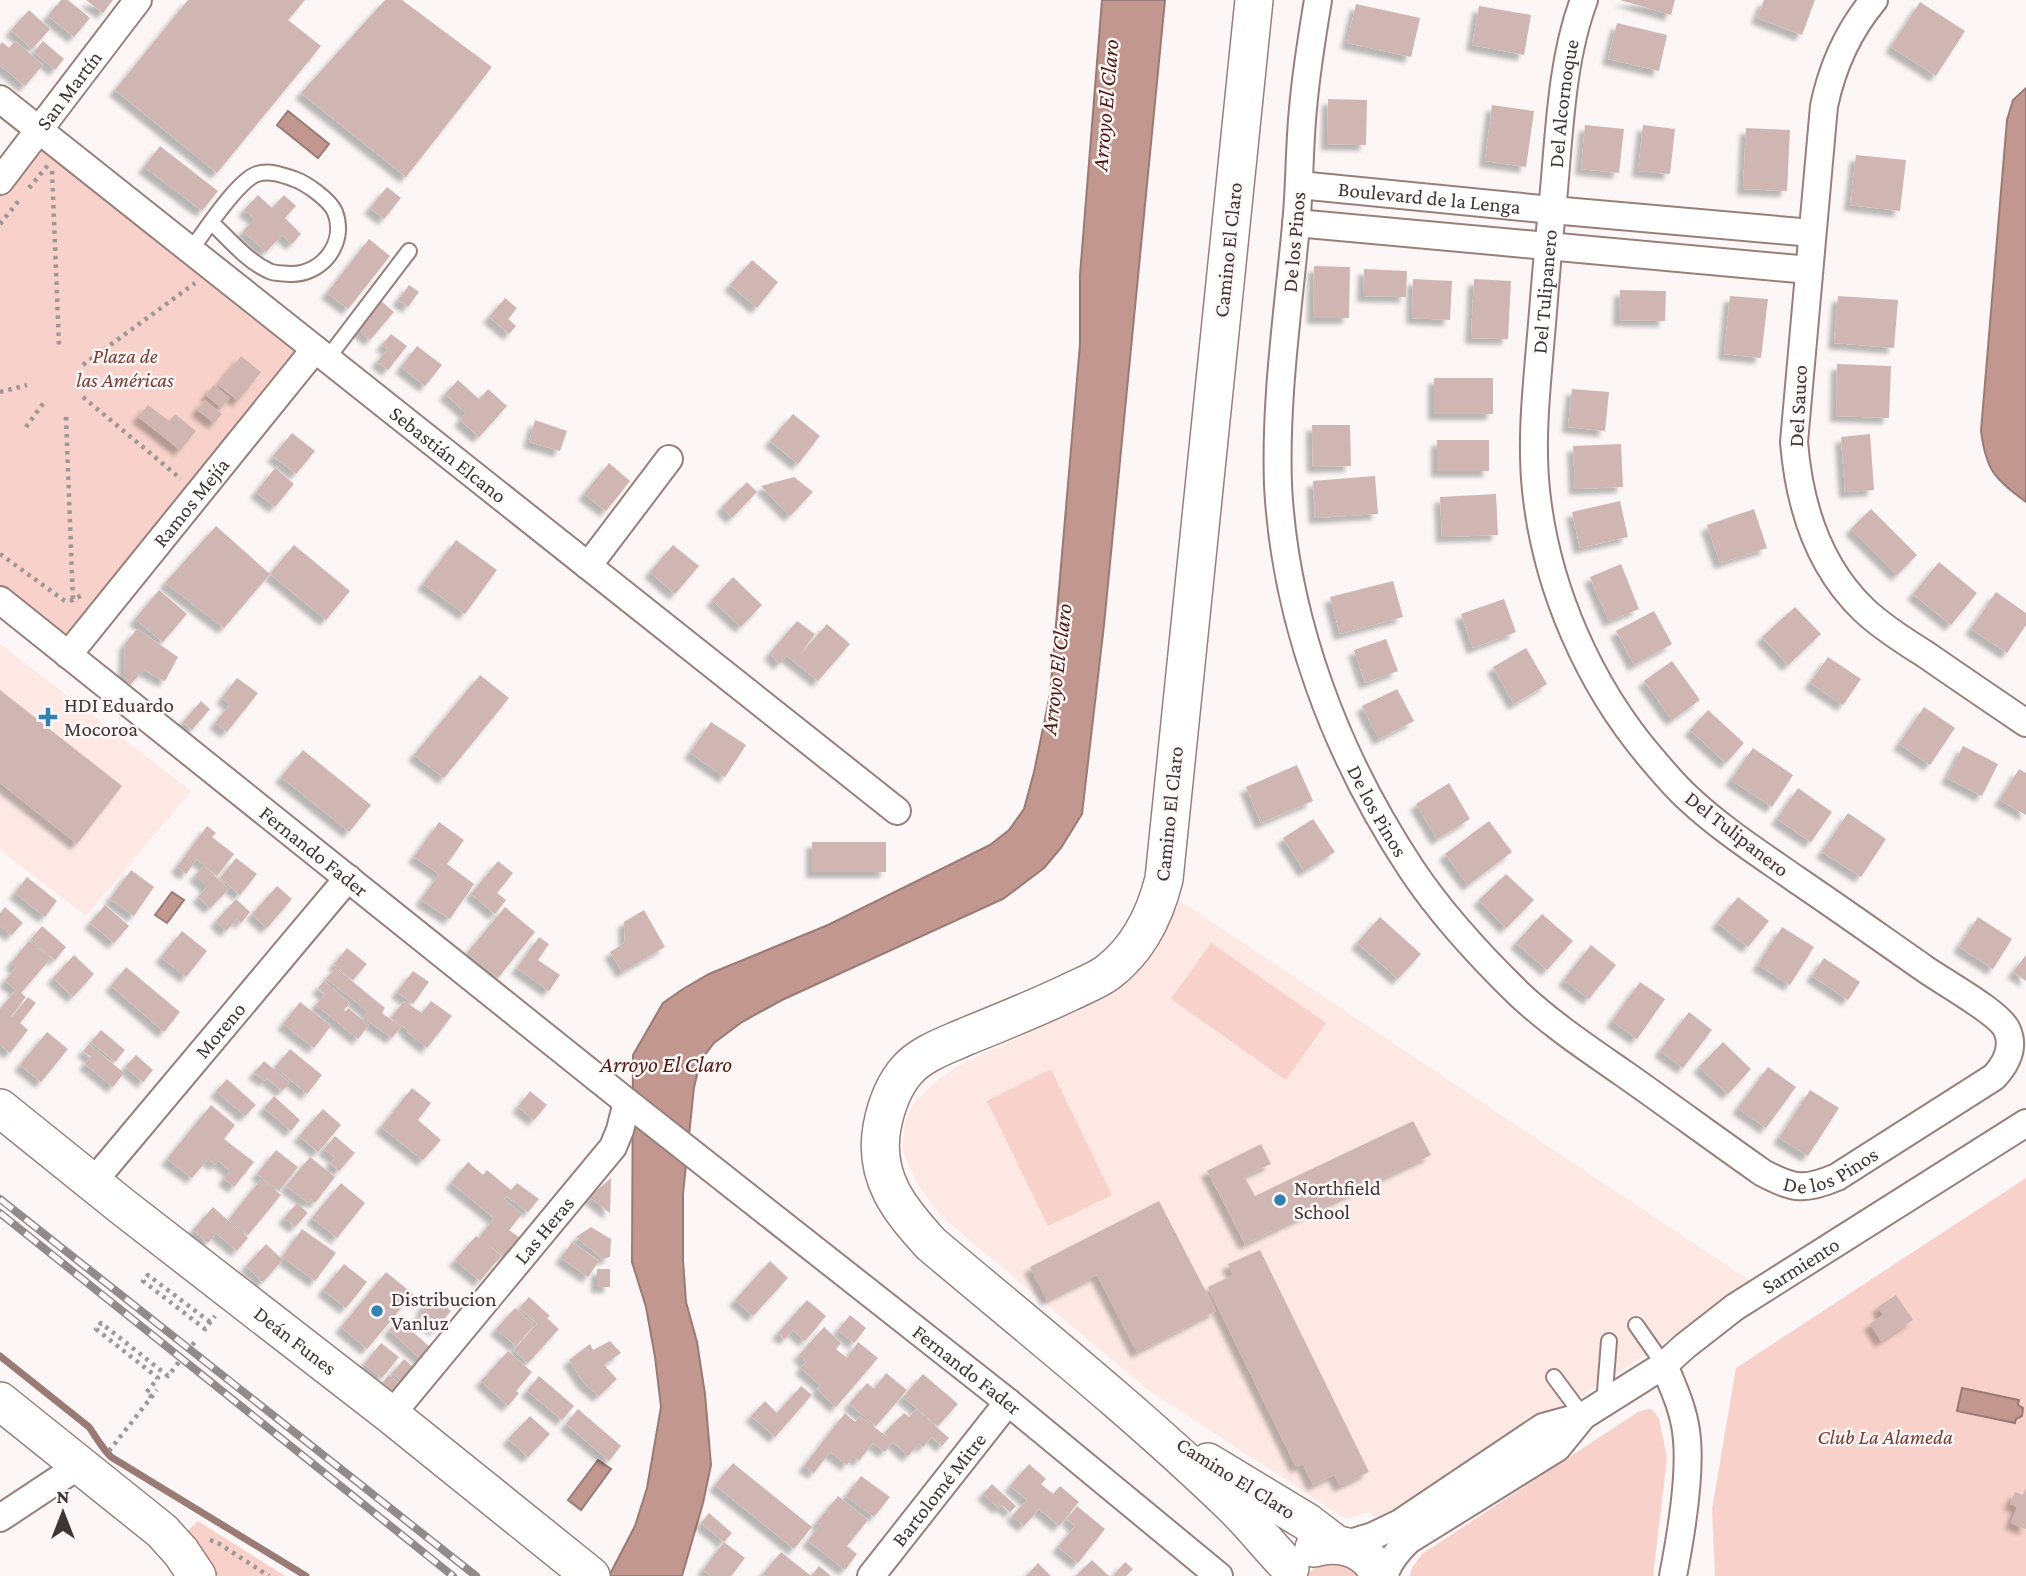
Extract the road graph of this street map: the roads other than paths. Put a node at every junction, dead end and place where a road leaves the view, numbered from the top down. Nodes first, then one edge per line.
1 (138, 0) edge
2 (1254, 0) edge
3 (1318, 0) edge
4 (1584, 0) edge
5 (1874, 0) edge
6 (0, 99) edge
7 (39, 131) junction
8 (0, 181) edge
9 (1299, 185) junction
10 (1552, 210) junction
11 (212, 223) junction
12 (1296, 223) junction
13 (1812, 233) junction
14 (1548, 246) junction
15 (191, 250) junction
16 (410, 250) dead end
17 (1809, 270) junction
18 (321, 354) junction
19 (669, 458) dead end
20 (588, 566) junction
21 (0, 600) edge
22 (68, 655) junction
23 (2026, 723) edge
24 (897, 811) dead end
25 (348, 878) junction
26 (2011, 1050) joint
27 (626, 1102) junction
28 (0, 1108) edge
29 (2026, 1123) edge
30 (0, 1129) edge
31 (93, 1182) junction
32 (1636, 1325) dead end
33 (1609, 1340) dead end
34 (1664, 1365) junction
35 (1554, 1377) dead end
36 (0, 1401) edge
37 (1008, 1402) junction
38 (1593, 1409) junction
39 (391, 1415) junction
40 (1133, 1415) junction
41 (85, 1469) junction
42 (0, 1518) edge
43 (1341, 1545) junction
44 (189, 1564) edge
45 (1288, 1572) edge
46 (591, 1576) edge
47 (871, 1576) edge
48 (1219, 1576) edge
49 (1382, 1576) edge
50 (1673, 1576) edge

1 - 7 street, San Martín
2 - 40 street, Camino El Claro
3 - 9 street, De los Pinos
4 - 10 street, Del Alcornoque
5 - 13 street, Del Sauco
6 - 7 street, Sebastián Elcano
7 - 8 street, San Martín
7 - 15 street, Sebastián Elcano
9 - 10 street, Boulevard de la Lenga
9 - 12 street, De los Pinos
10 - 13 street, Boulevard de la Lenga
10 - 14 street, Del Tulipanero
11 - 11 lane
11 - 15 lane
12 - 14 street, Boulevard de la Lenga
12 - 26 street, De los Pinos
13 - 17 street, Del Sauco
14 - 17 street, Boulevard de la Lenga
14 - 26 street, Del Tulipanero
15 - 18 street, Sebastián Elcano
16 - 18 lane
17 - 23 street, Del Sauco
18 - 20 street, Sebastián Elcano
18 - 22 street, Ramos Mejía
19 - 20 street
20 - 24 street, Sebastián Elcano
21 - 22 street, Fernando Fader
22 - 25 street, Fernando Fader
25 - 27 street, Fernando Fader
25 - 31 street, Moreno
27 - 37 street, Fernando Fader
27 - 39 street, Las Heras
28 - 31 street, Deán Funes
29 - 34 street, Sarmiento
30 - 31 street
31 - 39 street, Deán Funes
32 - 34 lane
33 - 38 lane
34 - 38 street, Sarmiento
34 - 50 street
35 - 38 lane
36 - 41 street
37 - 47 street, Bartolomé Mitre
37 - 48 street, Fernando Fader
38 - 43 street, Sarmiento
38 - 49 street, Sarmiento
39 - 46 street, Deán Funes
40 - 43 street, Camino El Claro
40 - 45 street, Camino El Claro
41 - 42 street
41 - 44 street
43 - 45 street
43 - 49 street, Camino El Claro

